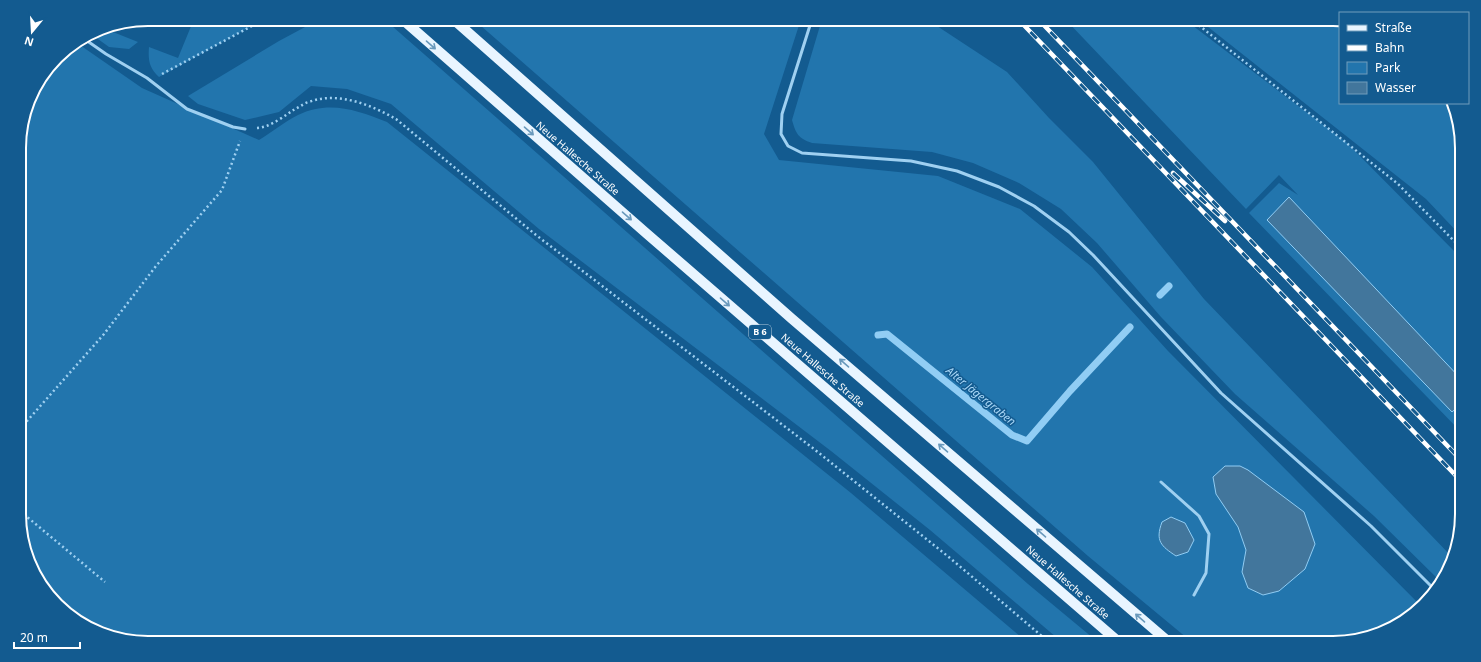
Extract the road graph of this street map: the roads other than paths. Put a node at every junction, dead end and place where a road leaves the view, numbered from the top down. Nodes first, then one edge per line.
1 (410, 26) edge
2 (461, 26) edge
3 (810, 26) edge
4 (88, 41) edge
5 (245, 129) road end
6 (1160, 482) dead end
7 (1431, 586) edge
8 (1194, 595) dead end
9 (1112, 636) edge
10 (1162, 636) edge

1 -> 9 main road, Neue Hallesche Straße / B 6
10 -> 2 main road, Neue Hallesche Straße
3 - 7 lane
4 - 5 lane
6 - 8 lane

